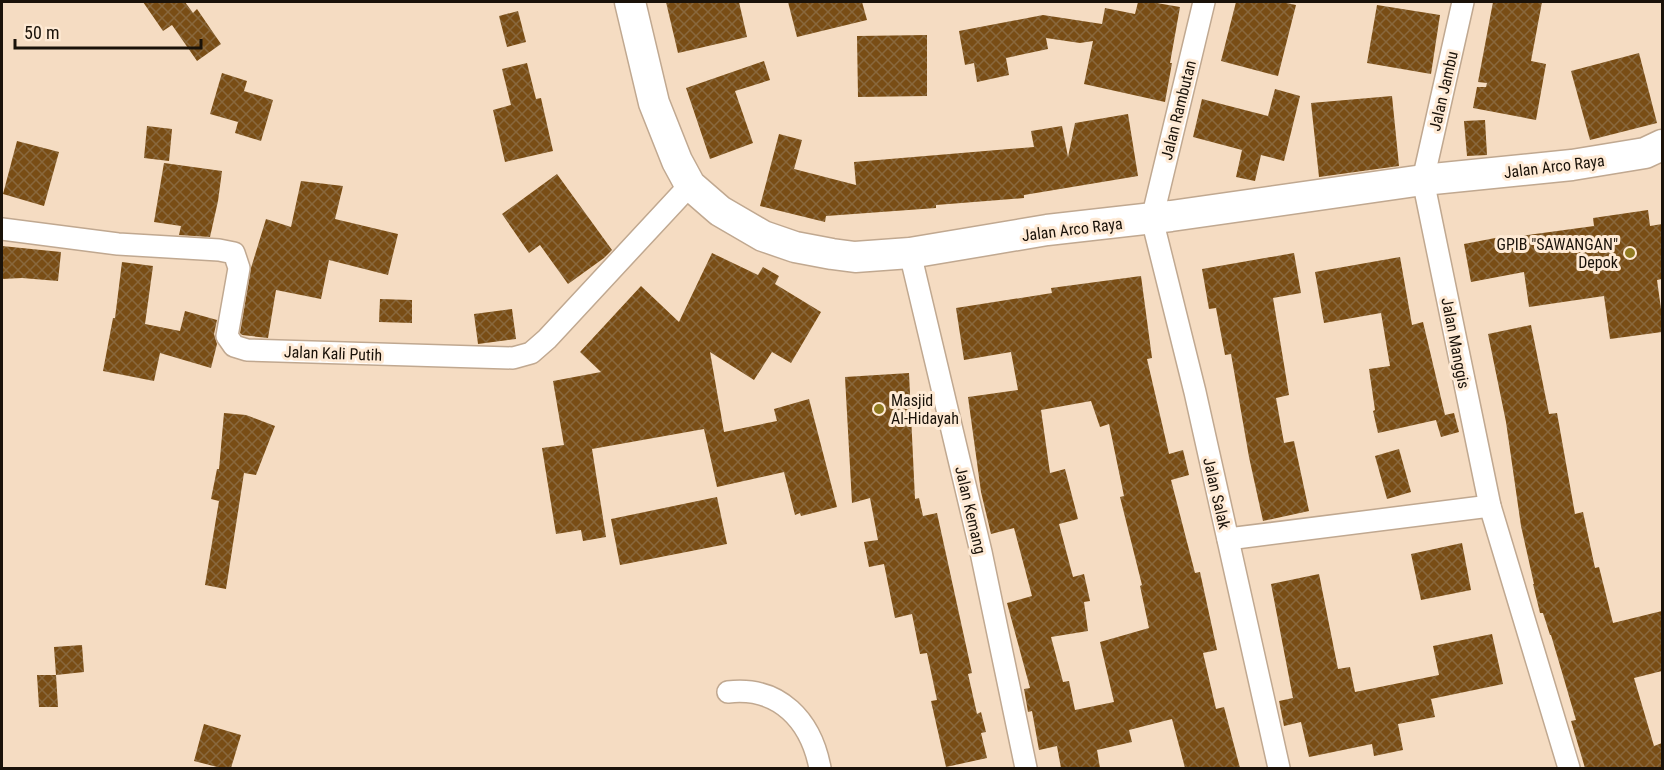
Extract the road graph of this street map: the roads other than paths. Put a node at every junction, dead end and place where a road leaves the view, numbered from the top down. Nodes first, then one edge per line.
1 (630, 2) edge
2 (1204, 2) edge
3 (1463, 2) edge
4 (1662, 145) edge
5 (1423, 180) junction
6 (690, 184) junction
7 (1152, 219) junction
8 (2, 229) edge
9 (910, 253) junction
10 (1490, 506) junction
11 (1228, 539) junction
12 (728, 692) dead end
13 (820, 768) edge
14 (1026, 768) edge
15 (1279, 768) edge
16 (1569, 768) edge

1 - 6 main road, Jalan Arco Raya
2 - 7 street, Jalan Rambutan
3 - 5 street, Jalan Jambu
4 - 5 main road, Jalan Arco Raya
5 - 7 main road, Jalan Arco Raya
5 - 10 street, Jalan Manggis
6 - 8 street, Jalan Kali Putih
6 - 9 main road, Jalan Arco Raya
7 - 9 main road, Jalan Arco Raya
7 - 11 street, Jalan Salak
9 - 14 street, Jalan Kemang
10 - 11 street
10 - 16 street, Jalan Manggis
11 - 15 street, Jalan Salak
12 - 13 street

